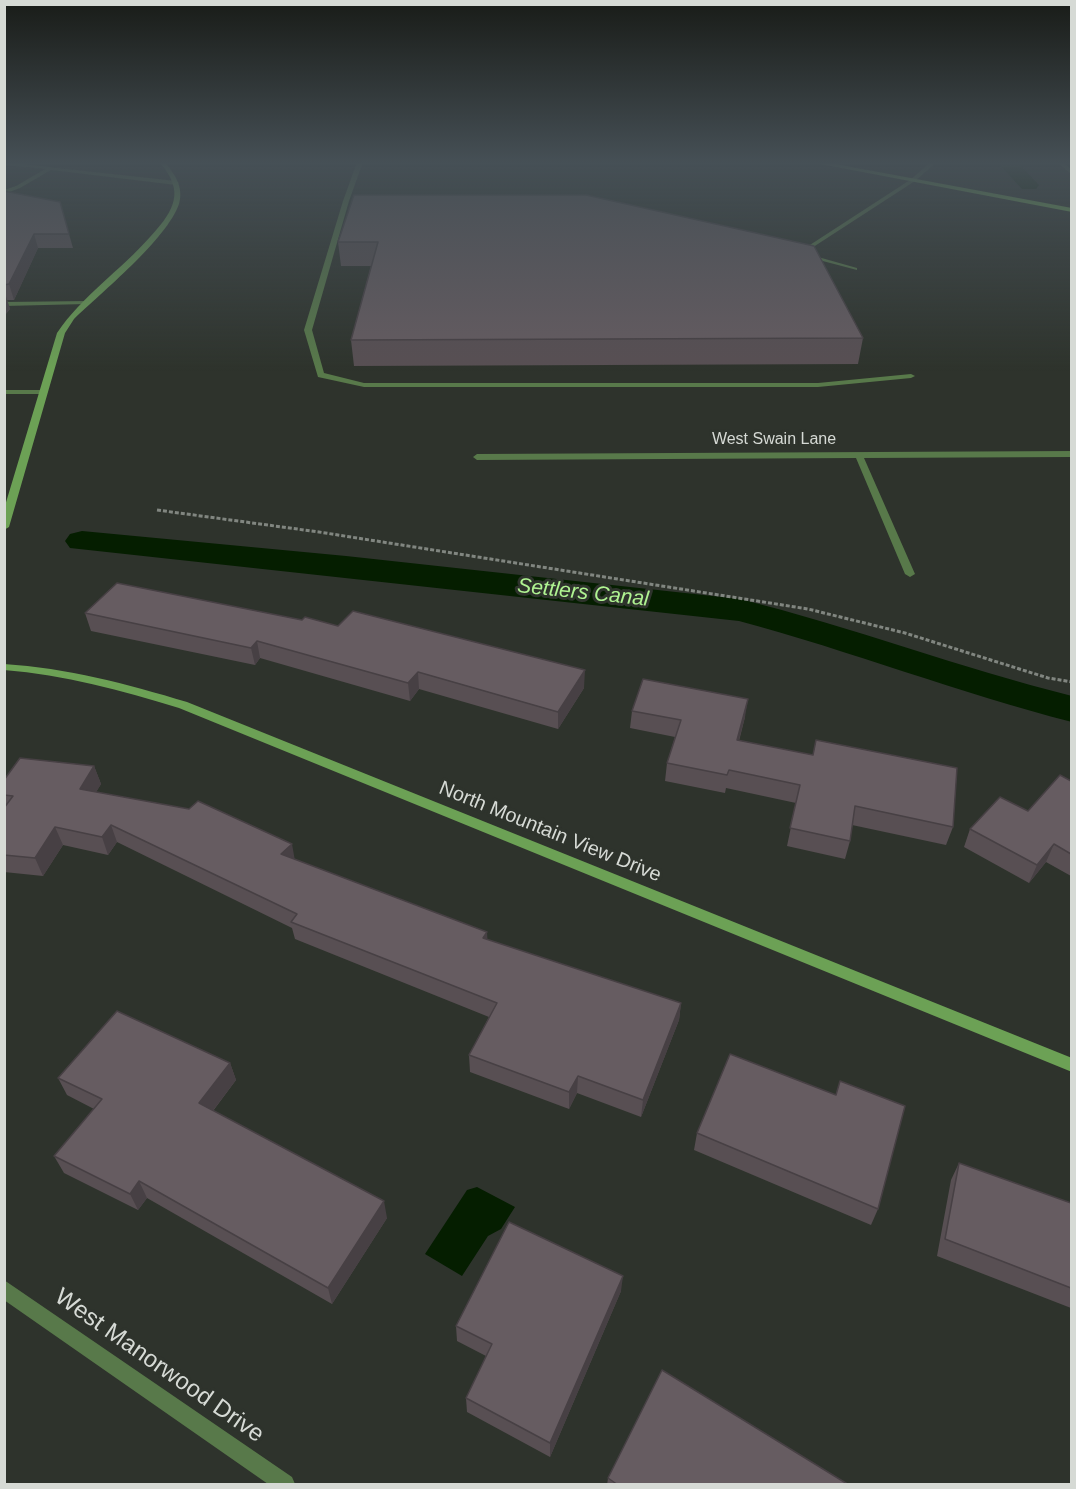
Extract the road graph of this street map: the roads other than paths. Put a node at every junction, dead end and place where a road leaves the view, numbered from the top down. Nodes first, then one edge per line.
1 (157, 231) edge
2 (337, 231) edge
3 (834, 231) edge
4 (855, 269) dead end
5 (86, 302) junction
6 (4, 304) edge
7 (911, 376) dead end
8 (4, 392) edge
9 (44, 392) junction
10 (1071, 454) edge
11 (859, 455) junction
12 (477, 457) dead end
13 (4, 527) edge
14 (910, 574) dead end
15 (4, 667) edge
16 (1071, 1065) edge
17 (4, 1289) edge
18 (285, 1485) edge

1 - 5 main road
2 - 7 street
3 - 4 street
5 - 6 street
5 - 9 main road
8 - 9 street
9 - 13 main road
10 - 11 street, West Swain Lane
11 - 12 street, West Swain Lane
11 - 14 street
15 - 16 main road, North Mountain View Drive
17 - 18 street, West Manorwood Drive

